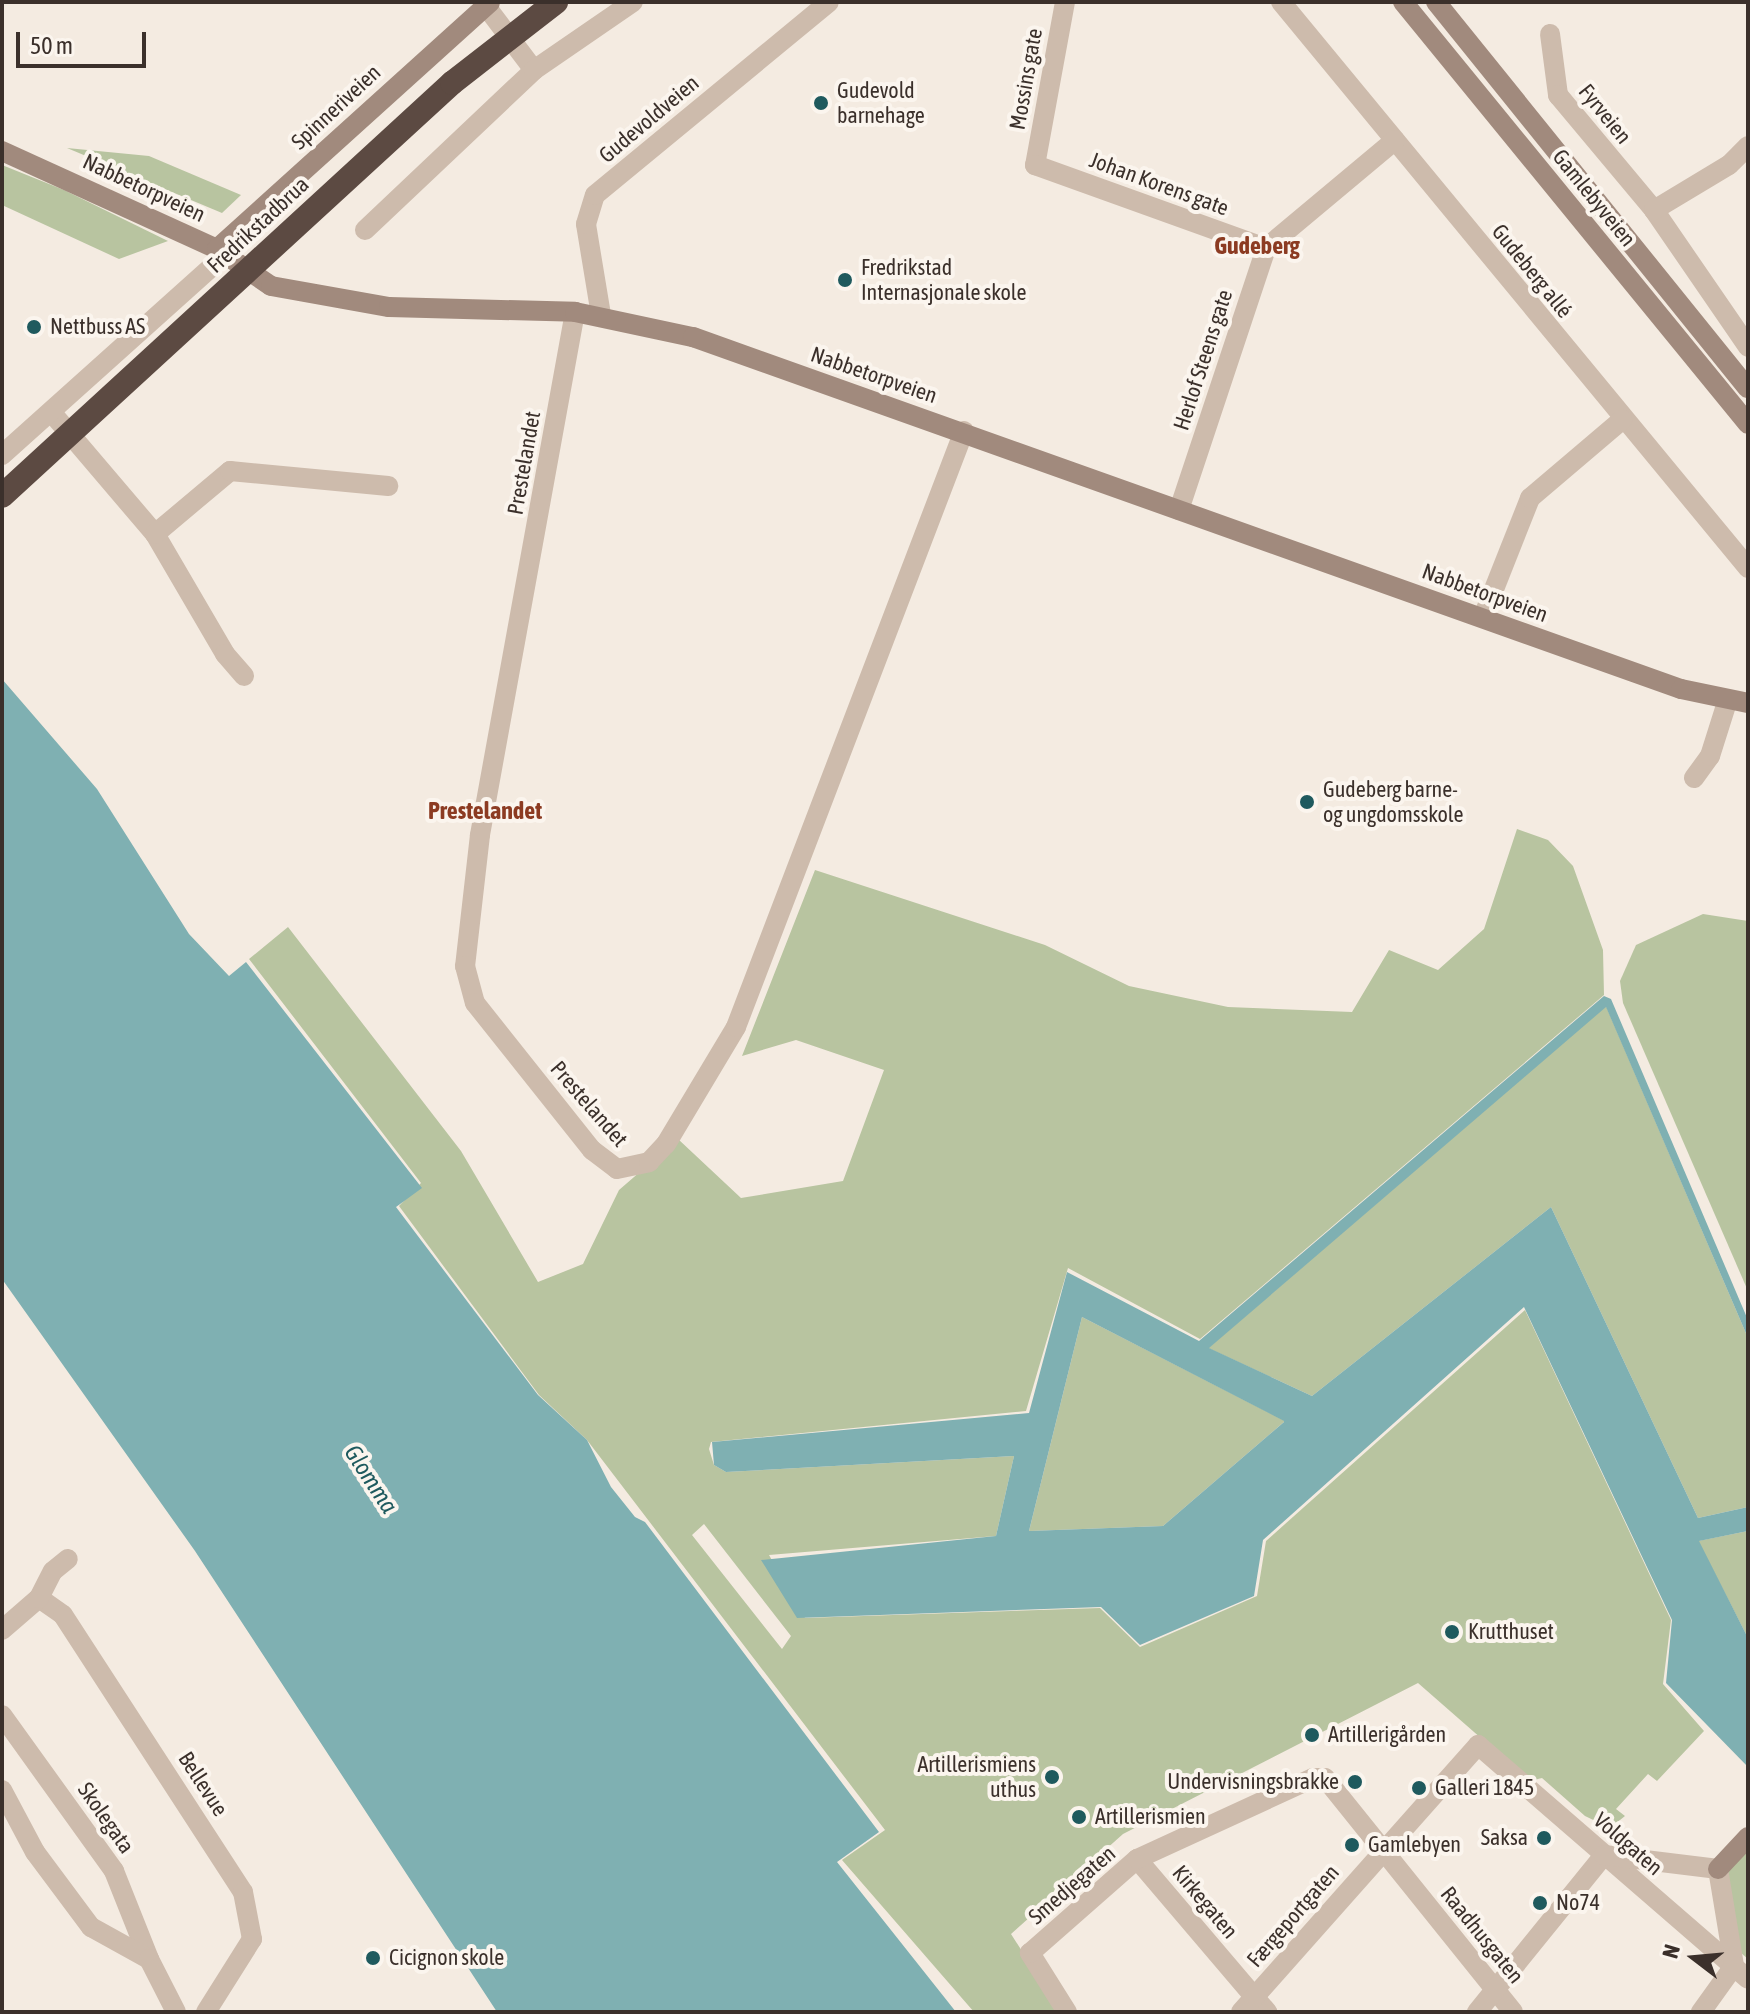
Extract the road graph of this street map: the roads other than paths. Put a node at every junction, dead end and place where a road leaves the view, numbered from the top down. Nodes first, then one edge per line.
1 (556, 2) edge
2 (633, 2) edge
3 (829, 2) edge
4 (1065, 2) edge
5 (1281, 2) edge
6 (1403, 2) edge
7 (1436, 2) edge
8 (487, 4) edge
9 (1550, 34) dead end
10 (534, 70) junction
11 (1395, 140) junction
12 (1748, 146) edge
13 (2, 151) edge
14 (1035, 165) joint
15 (1654, 210) junction
16 (365, 230) dead end
17 (1266, 248) junction
18 (221, 252) junction
19 (575, 312) junction
20 (601, 315) junction
21 (1748, 347) edge
22 (1748, 388) edge
23 (52, 413) junction
24 (1622, 420) junction
25 (1748, 424) edge
26 (964, 431) junction
27 (2, 455) edge
28 (388, 486) dead end
29 (2, 496) edge
30 (1179, 510) junction
31 (155, 534) junction
32 (1748, 568) edge
33 (1483, 617) junction
34 (244, 676) dead end
35 (1727, 702) junction
36 (1748, 703) edge
37 (1694, 778) dead end
38 (68, 1559) dead end
39 (39, 1598) junction
40 (2, 1630) edge
41 (2, 1715) edge
42 (1478, 1745) joint
43 (2, 1790) edge
44 (1748, 1837) edge
45 (1383, 1851) junction
46 (1604, 1855) junction
47 (1137, 1859) junction
48 (1718, 1869) junction
49 (149, 1959) junction
50 (1741, 1973) edge
51 (1495, 1989) junction
52 (1254, 2007) edge
53 (176, 2012) edge
54 (206, 2012) edge
55 (1067, 2012) edge
56 (1477, 2012) edge
57 (1513, 2012) edge
58 (1701, 2012) edge

1 - 29 highway, Fredrikstadbrua, bridge
2 - 10 street
3 - 20 street, Gudevoldveien
4 - 14 street, Mossins gate
5 - 11 street, Gudeberg allé
6 - 25 street, Gamlebyveien
7 - 22 street, Gamlebyveien
8 - 10 street
8 - 18 street, Spinneriveien
9 - 15 street, Fyrveien
10 - 16 street
11 - 17 street
11 - 24 street, Gudeberg allé
12 - 15 street
13 - 18 street, Nabbetorpveien
14 - 17 street, Johan Korens gate
15 - 21 street, Fyrveien
17 - 30 street, Herlof Steens gate
18 - 19 street, Nabbetorpveien
18 - 23 street
19 - 20 street, Nabbetorpveien
19 - 26 street, Prestelandet
20 - 26 street, Nabbetorpveien
23 - 27 street
23 - 31 street
24 - 32 street, Gudeberg allé
24 - 33 street
26 - 30 street, Nabbetorpveien
28 - 31 street
30 - 33 street, Nabbetorpveien
31 - 34 street
33 - 35 street, Nabbetorpveien
35 - 36 street, Nabbetorpveien
35 - 37 street
38 - 39 street
39 - 40 street
39 - 54 street, Bellevue
41 - 49 street, Skolegata
42 - 45 street, Færgeportgaten
42 - 46 street, Voldgaten
43 - 49 street
44 - 48 street
45 - 47 street, Smedjegaten
45 - 51 street, Raadhusgaten
45 - 52 street, Færgeportgaten
46 - 48 street
46 - 50 street, Voldgaten
46 - 51 street
47 - 52 street, Kirkegaten
47 - 55 street, Smedjegaten
48 - 50 street
49 - 53 street, Skolegata
50 - 58 street
51 - 56 street
51 - 57 street, Raadhusgaten

